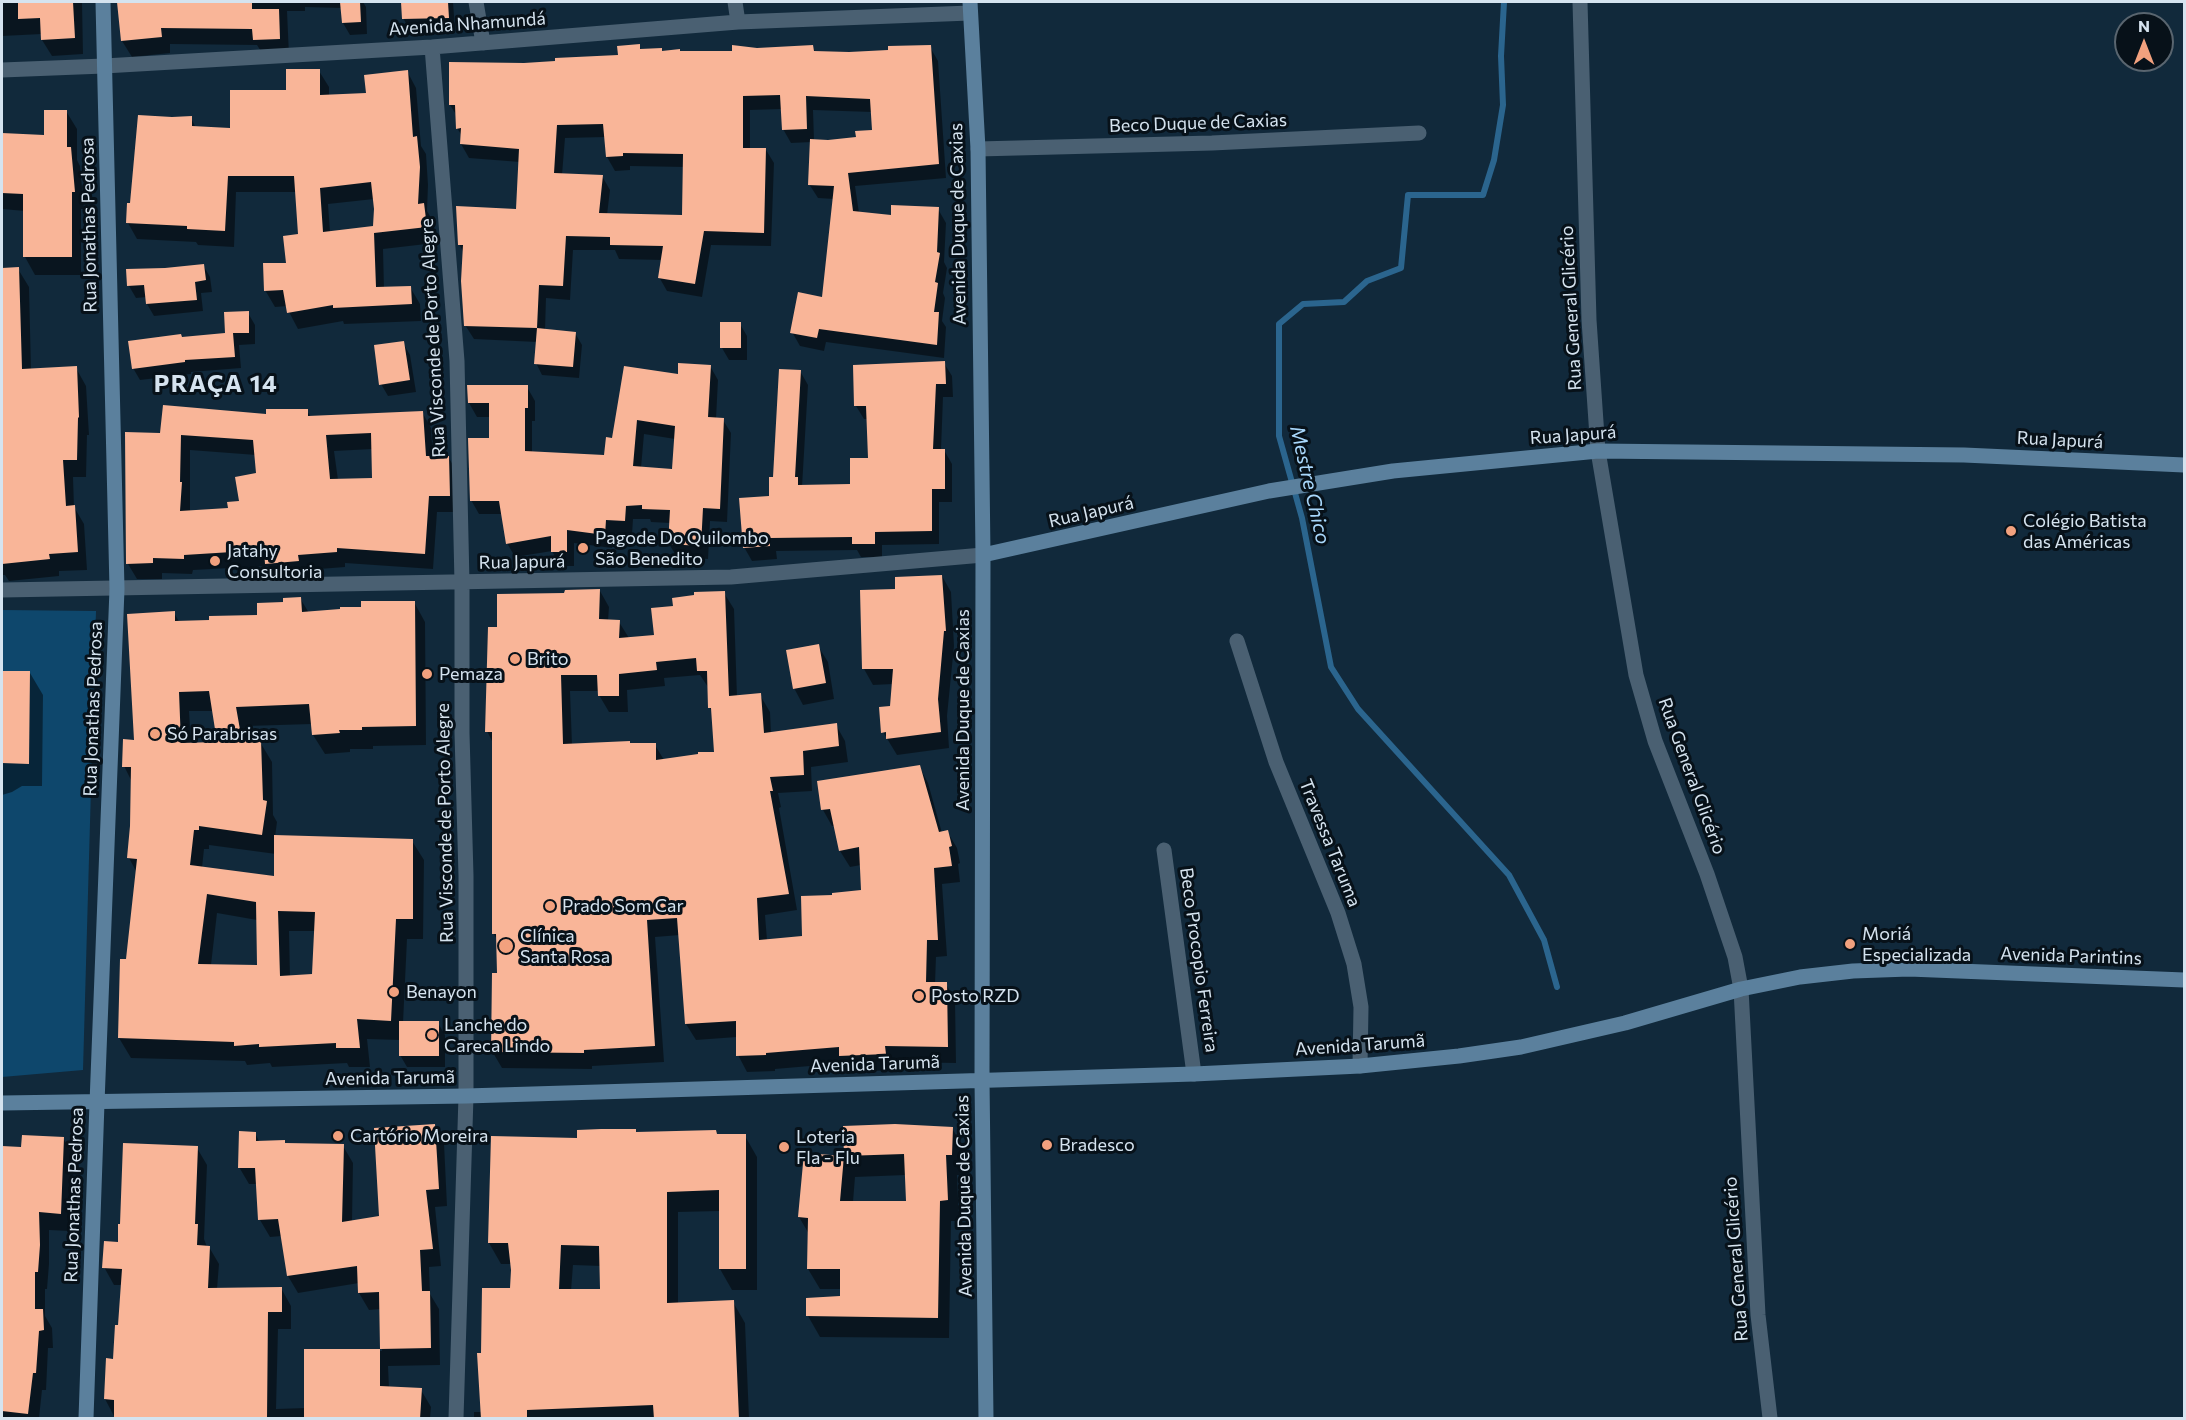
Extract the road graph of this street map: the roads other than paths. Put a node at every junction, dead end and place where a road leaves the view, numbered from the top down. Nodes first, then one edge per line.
1 (103, 2) edge
2 (476, 2) edge
3 (735, 2) edge
4 (1581, 2) edge
5 (970, 7) edge
6 (738, 22) junction
7 (483, 43) junction
8 (432, 47) junction
9 (104, 66) junction
10 (2, 70) edge
11 (1419, 133) dead end
12 (978, 149) junction
13 (1598, 451) junction
14 (2184, 465) edge
15 (983, 555) junction
16 (462, 583) junction
17 (117, 589) junction
18 (2, 590) edge
19 (1237, 641) dead end
20 (1164, 850) dead end
21 (2184, 980) edge
22 (1741, 989) junction
23 (1360, 1066) junction
24 (1194, 1074) junction
25 (982, 1079) junction
26 (466, 1096) junction
27 (2, 1103) edge
28 (96, 1103) junction
29 (86, 1419) edge
30 (456, 1419) edge
31 (986, 1419) edge
32 (1770, 1419) edge

1 - 9 street, Rua Jonathas Pedrosa
2 - 7 street
3 - 6 street
4 - 13 street, Rua General Glicério
5 - 6 street, Avenida Nhamundá
5 - 12 street, Avenida Duque de Caxias
6 - 7 street, Avenida Nhamundá
7 - 8 street, Avenida Nhamundá
8 - 9 street, Avenida Nhamundá
8 - 16 street, Rua Visconde de Porto Alegre
9 - 10 street, Avenida Nhamundá
9 - 17 street, Rua Jonathas Pedrosa
11 - 12 street, Beco Duque de Caxias
12 - 15 street, Avenida Duque de Caxias
13 - 14 street, Rua Japurá
13 - 15 street, Rua Japurá
13 - 22 street, Rua General Glicério
15 - 16 street, Rua Japurá
15 - 25 street, Avenida Duque de Caxias
16 - 17 street, Rua Japurá
16 - 26 street, Rua Visconde de Porto Alegre
17 - 18 street, Rua Japurá
17 - 28 street, Rua Jonathas Pedrosa
19 - 23 street, Travessa Taruma
20 - 24 street, Beco Procopio Ferreira
21 - 22 street, Avenida Parintins
22 - 23 street, Avenida Tarumã
22 - 32 street, Rua General Glicério
23 - 24 street, Avenida Tarumã
24 - 25 street, Avenida Tarumã
25 - 26 street, Avenida Tarumã
25 - 31 street, Avenida Duque de Caxias
26 - 28 street, Avenida Tarumã
26 - 30 street, Rua Visconde de Porto Alegre
27 - 28 street, Avenida Tarumã
28 - 29 street, Rua Jonathas Pedrosa

